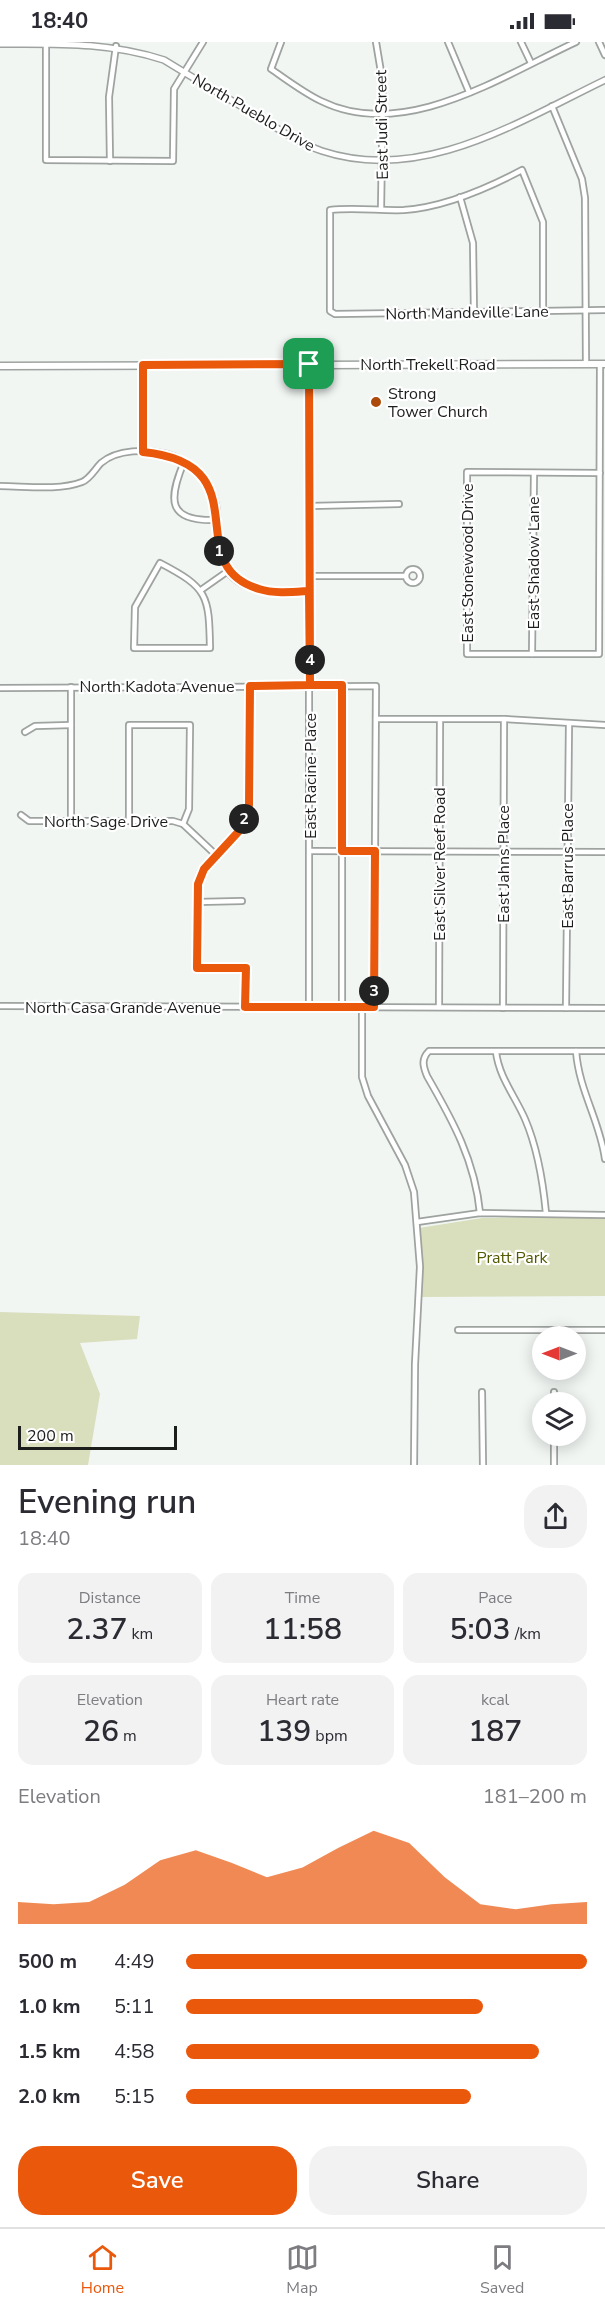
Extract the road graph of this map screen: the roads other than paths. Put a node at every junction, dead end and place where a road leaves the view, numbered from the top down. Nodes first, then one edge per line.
1 (203, 42) edge
2 (281, 42) edge
3 (376, 42) edge
4 (448, 42) edge
5 (521, 42) edge
6 (576, 42) edge
7 (599, 42) edge
8 (46, 43) edge
9 (0, 44) edge
10 (116, 46) junction
11 (605, 55) edge
12 (531, 63) junction
13 (185, 72) junction
14 (605, 80) edge
15 (469, 92) junction
16 (552, 105) junction
17 (384, 113) junction
18 (382, 160) junction
19 (110, 161) junction
20 (460, 197) junction
21 (381, 209) junction
22 (543, 310) junction
23 (586, 310) junction
24 (605, 310) edge
25 (474, 313) junction
26 (309, 364) junction
27 (586, 364) junction
28 (602, 364) edge
29 (143, 365) junction
30 (0, 366) edge
31 (143, 452) junction
32 (184, 462) junction
33 (534, 473) junction
34 (600, 473) junction
35 (0, 486) edge
36 (399, 504) dead end
37 (310, 506) junction
38 (217, 520) junction
39 (228, 571) junction
40 (310, 576) junction
41 (406, 576) dead end
42 (201, 591) junction
43 (309, 591) junction
44 (532, 654) junction
45 (310, 685) junction
46 (342, 685) junction
47 (250, 686) junction
48 (71, 687) junction
49 (0, 688) edge
50 (376, 719) junction
51 (504, 719) junction
52 (440, 720) junction
53 (569, 724) junction
54 (71, 725) junction
55 (605, 725) edge
56 (25, 732) dead end
57 (21, 815) dead end
58 (71, 821) junction
59 (129, 821) junction
60 (183, 824) junction
61 (310, 851) junction
62 (342, 851) junction
63 (375, 851) junction
64 (439, 851) junction
65 (503, 851) junction
66 (567, 851) junction
67 (605, 852) edge
68 (216, 855) junction
69 (242, 901) dead end
70 (197, 902) junction
71 (0, 1006) edge
72 (245, 1007) junction
73 (309, 1007) junction
74 (342, 1007) junction
75 (362, 1007) junction
76 (374, 1007) junction
77 (439, 1007) junction
78 (503, 1008) junction
79 (566, 1008) junction
80 (605, 1008) edge
81 (576, 1051) junction
82 (605, 1051) edge
83 (496, 1052) junction
84 (605, 1159) edge
85 (480, 1213) junction
86 (546, 1214) junction
87 (605, 1215) edge
88 (417, 1222) junction
89 (458, 1330) dead end
90 (605, 1330) edge
91 (482, 1392) dead end
92 (554, 1446) edge
93 (414, 1465) edge
94 (483, 1465) edge
95 (554, 1465) edge

1 - 13 street
2 - 17 street
3 - 17 street, East Judi Street
4 - 15 street
5 - 12 street
6 - 12 street
7 - 11 street
8 - 9 street, North Pueblo Drive
8 - 10 street, North Pueblo Drive
8 - 19 street
10 - 13 street, North Pueblo Drive
10 - 19 street
12 - 15 street
13 - 18 street, North Pueblo Drive
13 - 19 street
14 - 16 street, North Pueblo Drive
15 - 17 street
16 - 18 street, North Pueblo Drive
16 - 23 street
17 - 18 street, East Judi Street
18 - 21 street, East Judi Street
20 - 21 street
20 - 22 street
20 - 25 street
21 - 25 street, North Mandeville Lane
22 - 23 street, North Mandeville Lane
22 - 25 street, North Mandeville Lane
23 - 24 street, North Mandeville Lane
23 - 27 street
26 - 27 main road, North Trekell Road
26 - 29 main road, North Trekell Road
26 - 37 street, East Racine Place
27 - 28 main road, North Trekell Road
28 - 34 street
29 - 30 main road, North Trekell Road
29 - 31 street
31 - 32 street
31 - 35 street
32 - 38 street
32 - 38 street
33 - 34 street
33 - 44 street, East Shadow Lane
33 - 44 street, East Stonewood Drive
34 - 44 street
36 - 37 street
37 - 40 street, East Racine Place
38 - 39 street
39 - 42 street
39 - 43 street
40 - 41 street
40 - 43 street, East Racine Place
42 - 42 street
43 - 45 street, East Racine Place
45 - 46 street, North Kadota Avenue
45 - 47 street, North Kadota Avenue
45 - 61 street, East Racine Place
46 - 50 street, North Kadota Avenue
46 - 62 street
47 - 48 street, North Kadota Avenue
47 - 68 street
48 - 49 street, North Kadota Avenue
48 - 54 street
50 - 52 street
50 - 63 street
51 - 52 street
51 - 53 street
51 - 65 street, East Jahns Place
52 - 64 street, East Silver Reef Road
53 - 55 street
53 - 66 street, East Barrus Place
54 - 56 street
54 - 58 street
57 - 58 street, North Sage Drive
58 - 59 street, North Sage Drive
59 - 60 street, North Sage Drive
59 - 60 street
60 - 68 street, North Sage Drive
61 - 62 street
61 - 73 street, East Racine Place
62 - 63 street
62 - 74 street
63 - 64 street
63 - 76 street
64 - 65 street
64 - 77 street, East Silver Reef Road
65 - 66 street
65 - 78 street, East Jahns Place
66 - 67 street
66 - 79 street, East Barrus Place
68 - 70 street
69 - 70 street
70 - 72 street
71 - 72 street, North Casa Grande Avenue
72 - 73 street, North Casa Grande Avenue
73 - 74 street, North Casa Grande Avenue
74 - 75 street, North Casa Grande Avenue
75 - 76 street, North Casa Grande Avenue
75 - 88 street
76 - 77 street, North Casa Grande Avenue
77 - 78 street, North Casa Grande Avenue
78 - 79 street, North Casa Grande Avenue
79 - 80 street, North Casa Grande Avenue
81 - 82 street
81 - 83 street
81 - 84 street
83 - 85 street
83 - 86 street
85 - 86 street
85 - 88 street
86 - 87 street
88 - 93 street
89 - 90 street
91 - 94 street
92 - 95 street

